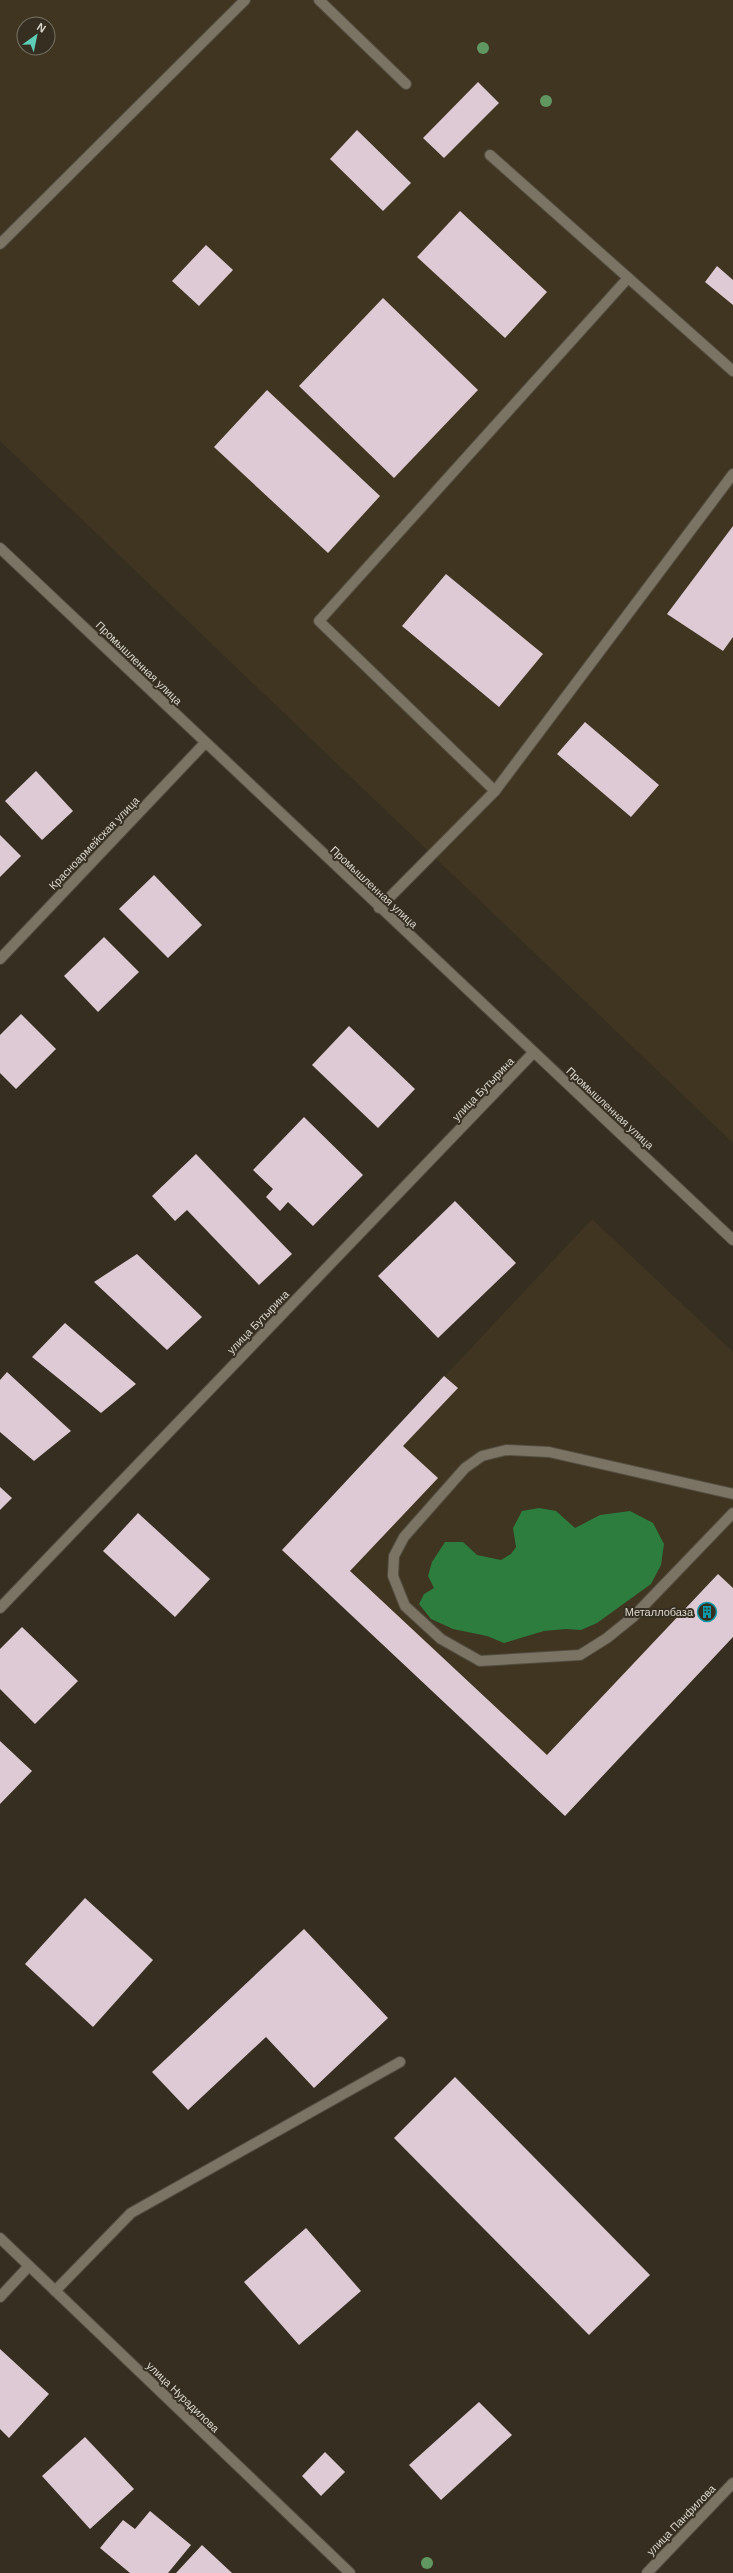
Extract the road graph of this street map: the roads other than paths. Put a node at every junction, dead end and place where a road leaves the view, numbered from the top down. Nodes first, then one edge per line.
1 (246, 0) edge
2 (319, 0) edge
3 (406, 84) dead end
4 (490, 156) dead end
5 (0, 244) edge
6 (628, 278) junction
7 (733, 371) edge
8 (733, 474) edge
9 (0, 548) edge
10 (205, 743) junction
11 (495, 791) junction
12 (379, 908) junction
13 (0, 959) edge
14 (533, 1053) junction
15 (733, 1240) edge
16 (733, 1494) edge
17 (733, 1513) edge
18 (0, 1608) edge
19 (400, 2062) dead end
20 (0, 2238) edge
21 (29, 2266) junction
22 (55, 2291) junction
23 (0, 2297) edge
24 (733, 2483) edge
25 (350, 2573) edge
26 (647, 2573) edge

1 - 5 street
2 - 3 street
4 - 6 street
6 - 7 street
6 - 11 street
8 - 11 street
9 - 10 street, Промышленная улица
10 - 12 street, Промышленная улица
10 - 13 street, Красноармейская улица
11 - 12 street
12 - 14 street, Промышленная улица
14 - 15 street, Промышленная улица
14 - 18 street, улица Бутырина
16 - 17 street
19 - 22 street
20 - 21 street, улица Нурадилова
21 - 22 street, улица Нурадилова
21 - 23 street
22 - 25 street, улица Нурадилова
24 - 26 street, улица Панфилова

